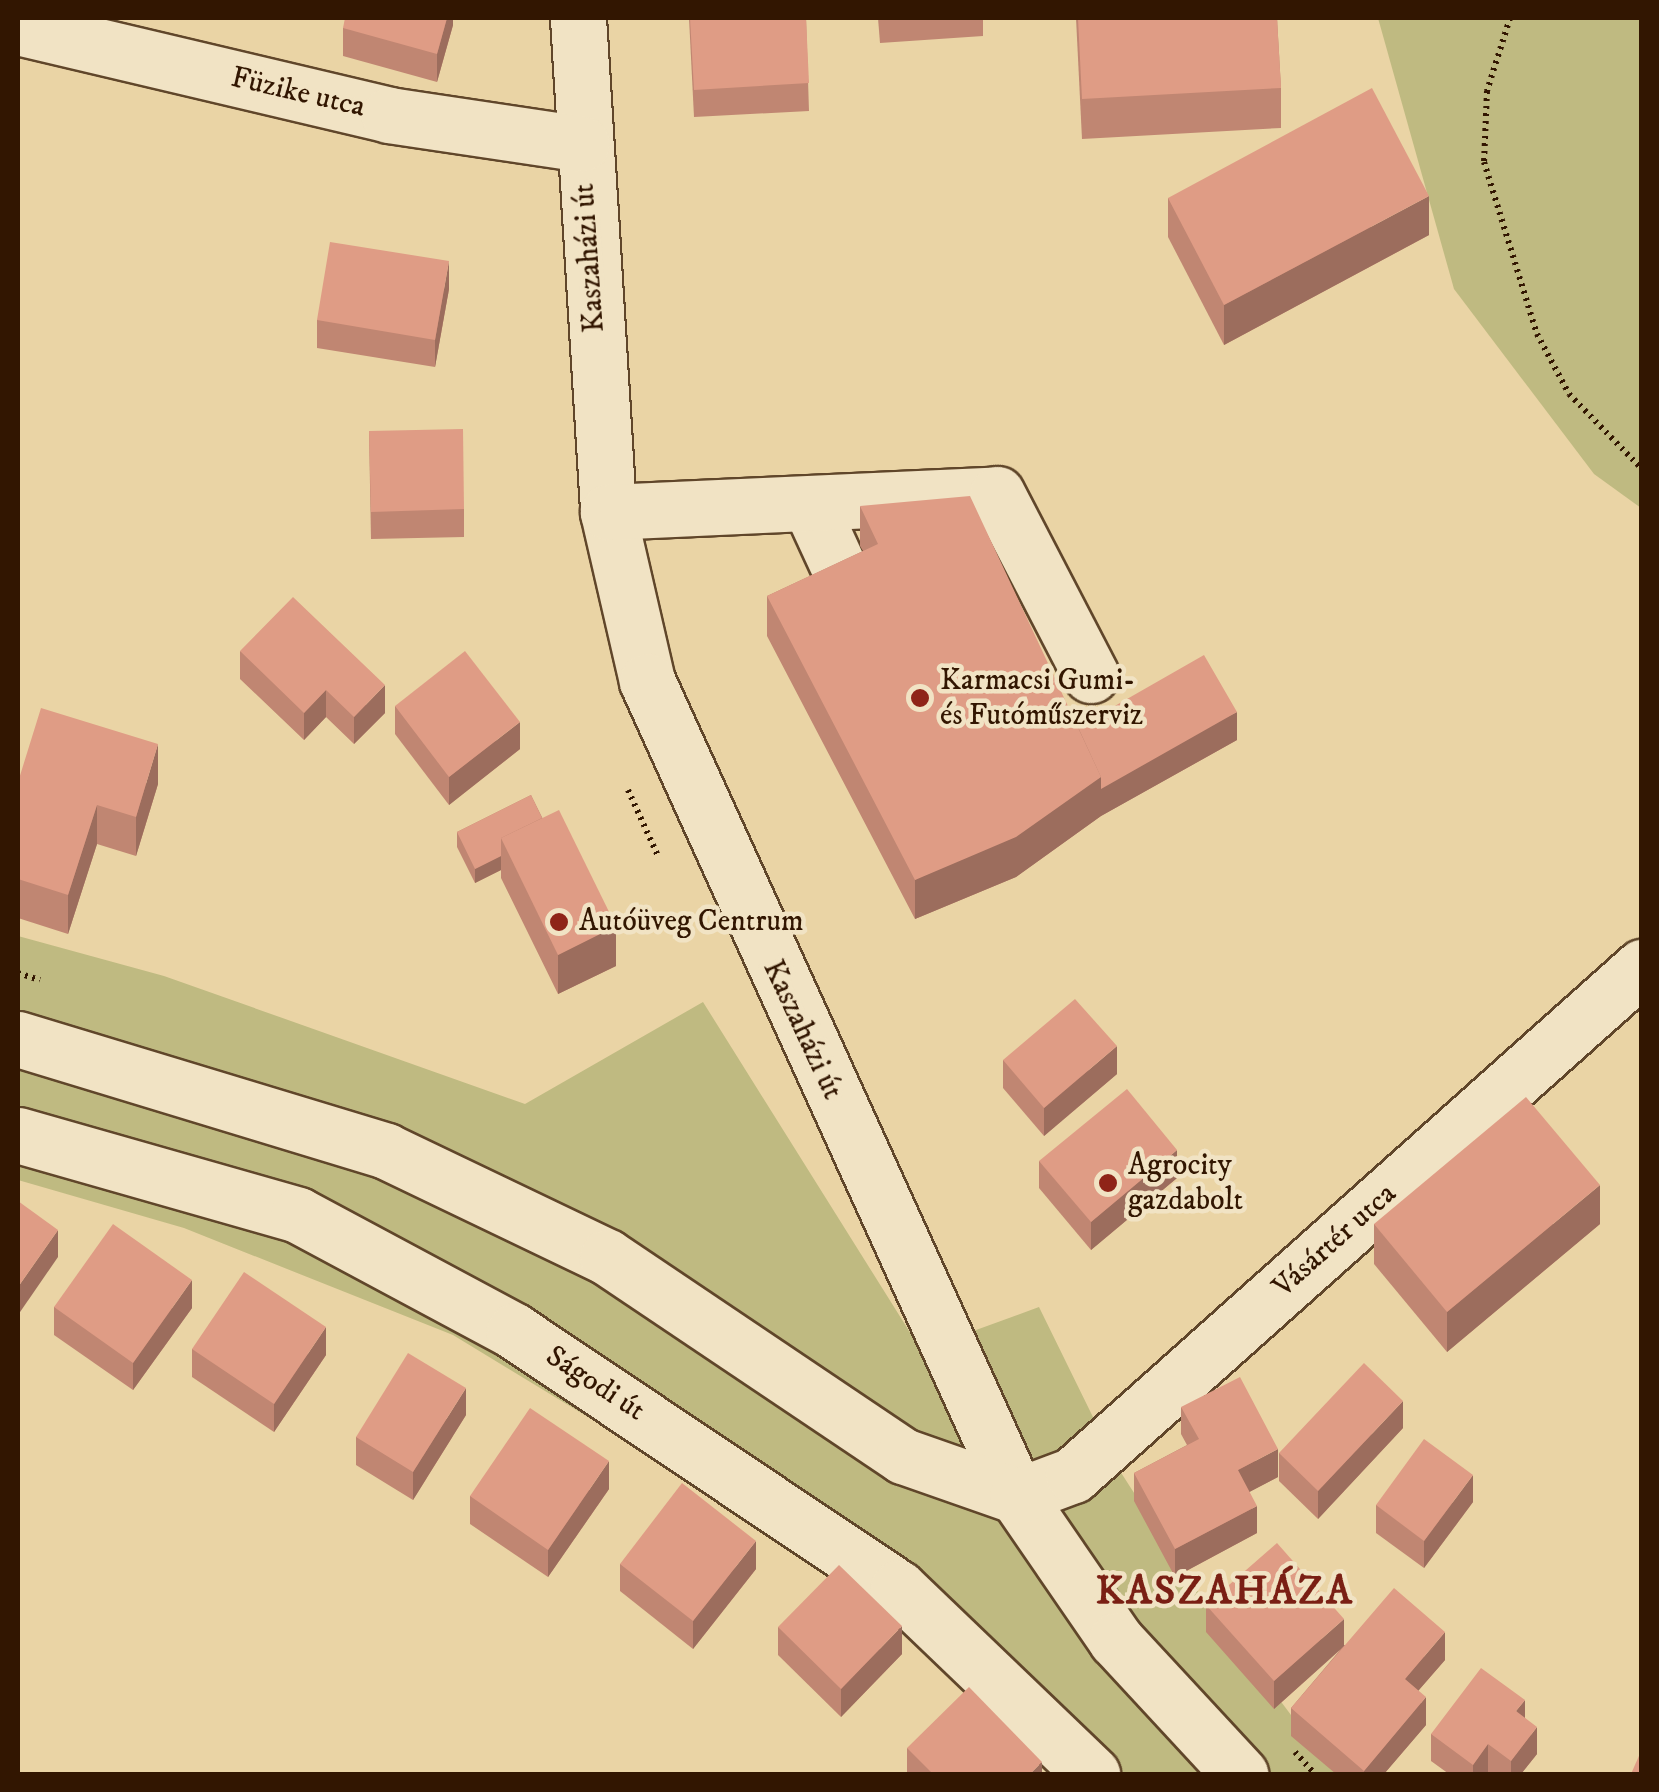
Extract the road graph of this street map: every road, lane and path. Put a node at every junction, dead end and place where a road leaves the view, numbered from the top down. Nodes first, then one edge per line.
1 (578, 18) edge
2 (1510, 18) edge
3 (18, 27) edge
4 (582, 144) junction
5 (1642, 469) edge
6 (810, 505) junction
7 (608, 512) junction
8 (844, 579) edge
9 (1091, 675) dead end
10 (1642, 967) edge
11 (18, 1039) edge
12 (18, 1135) edge
13 (1017, 1496) junction
14 (1092, 1774) edge
15 (1240, 1774) edge

1 - 4 street, Kaszaházi út
2 - 5 path
3 - 4 street, Füzike utca
4 - 7 street, Kaszaházi út
6 - 7 street
6 - 8 street
6 - 9 street
7 - 13 street, Kaszaházi út
10 - 13 street, Vásártér utca
11 - 13 street
12 - 14 street, Ságodi út
13 - 15 street, Kaszaházi út

